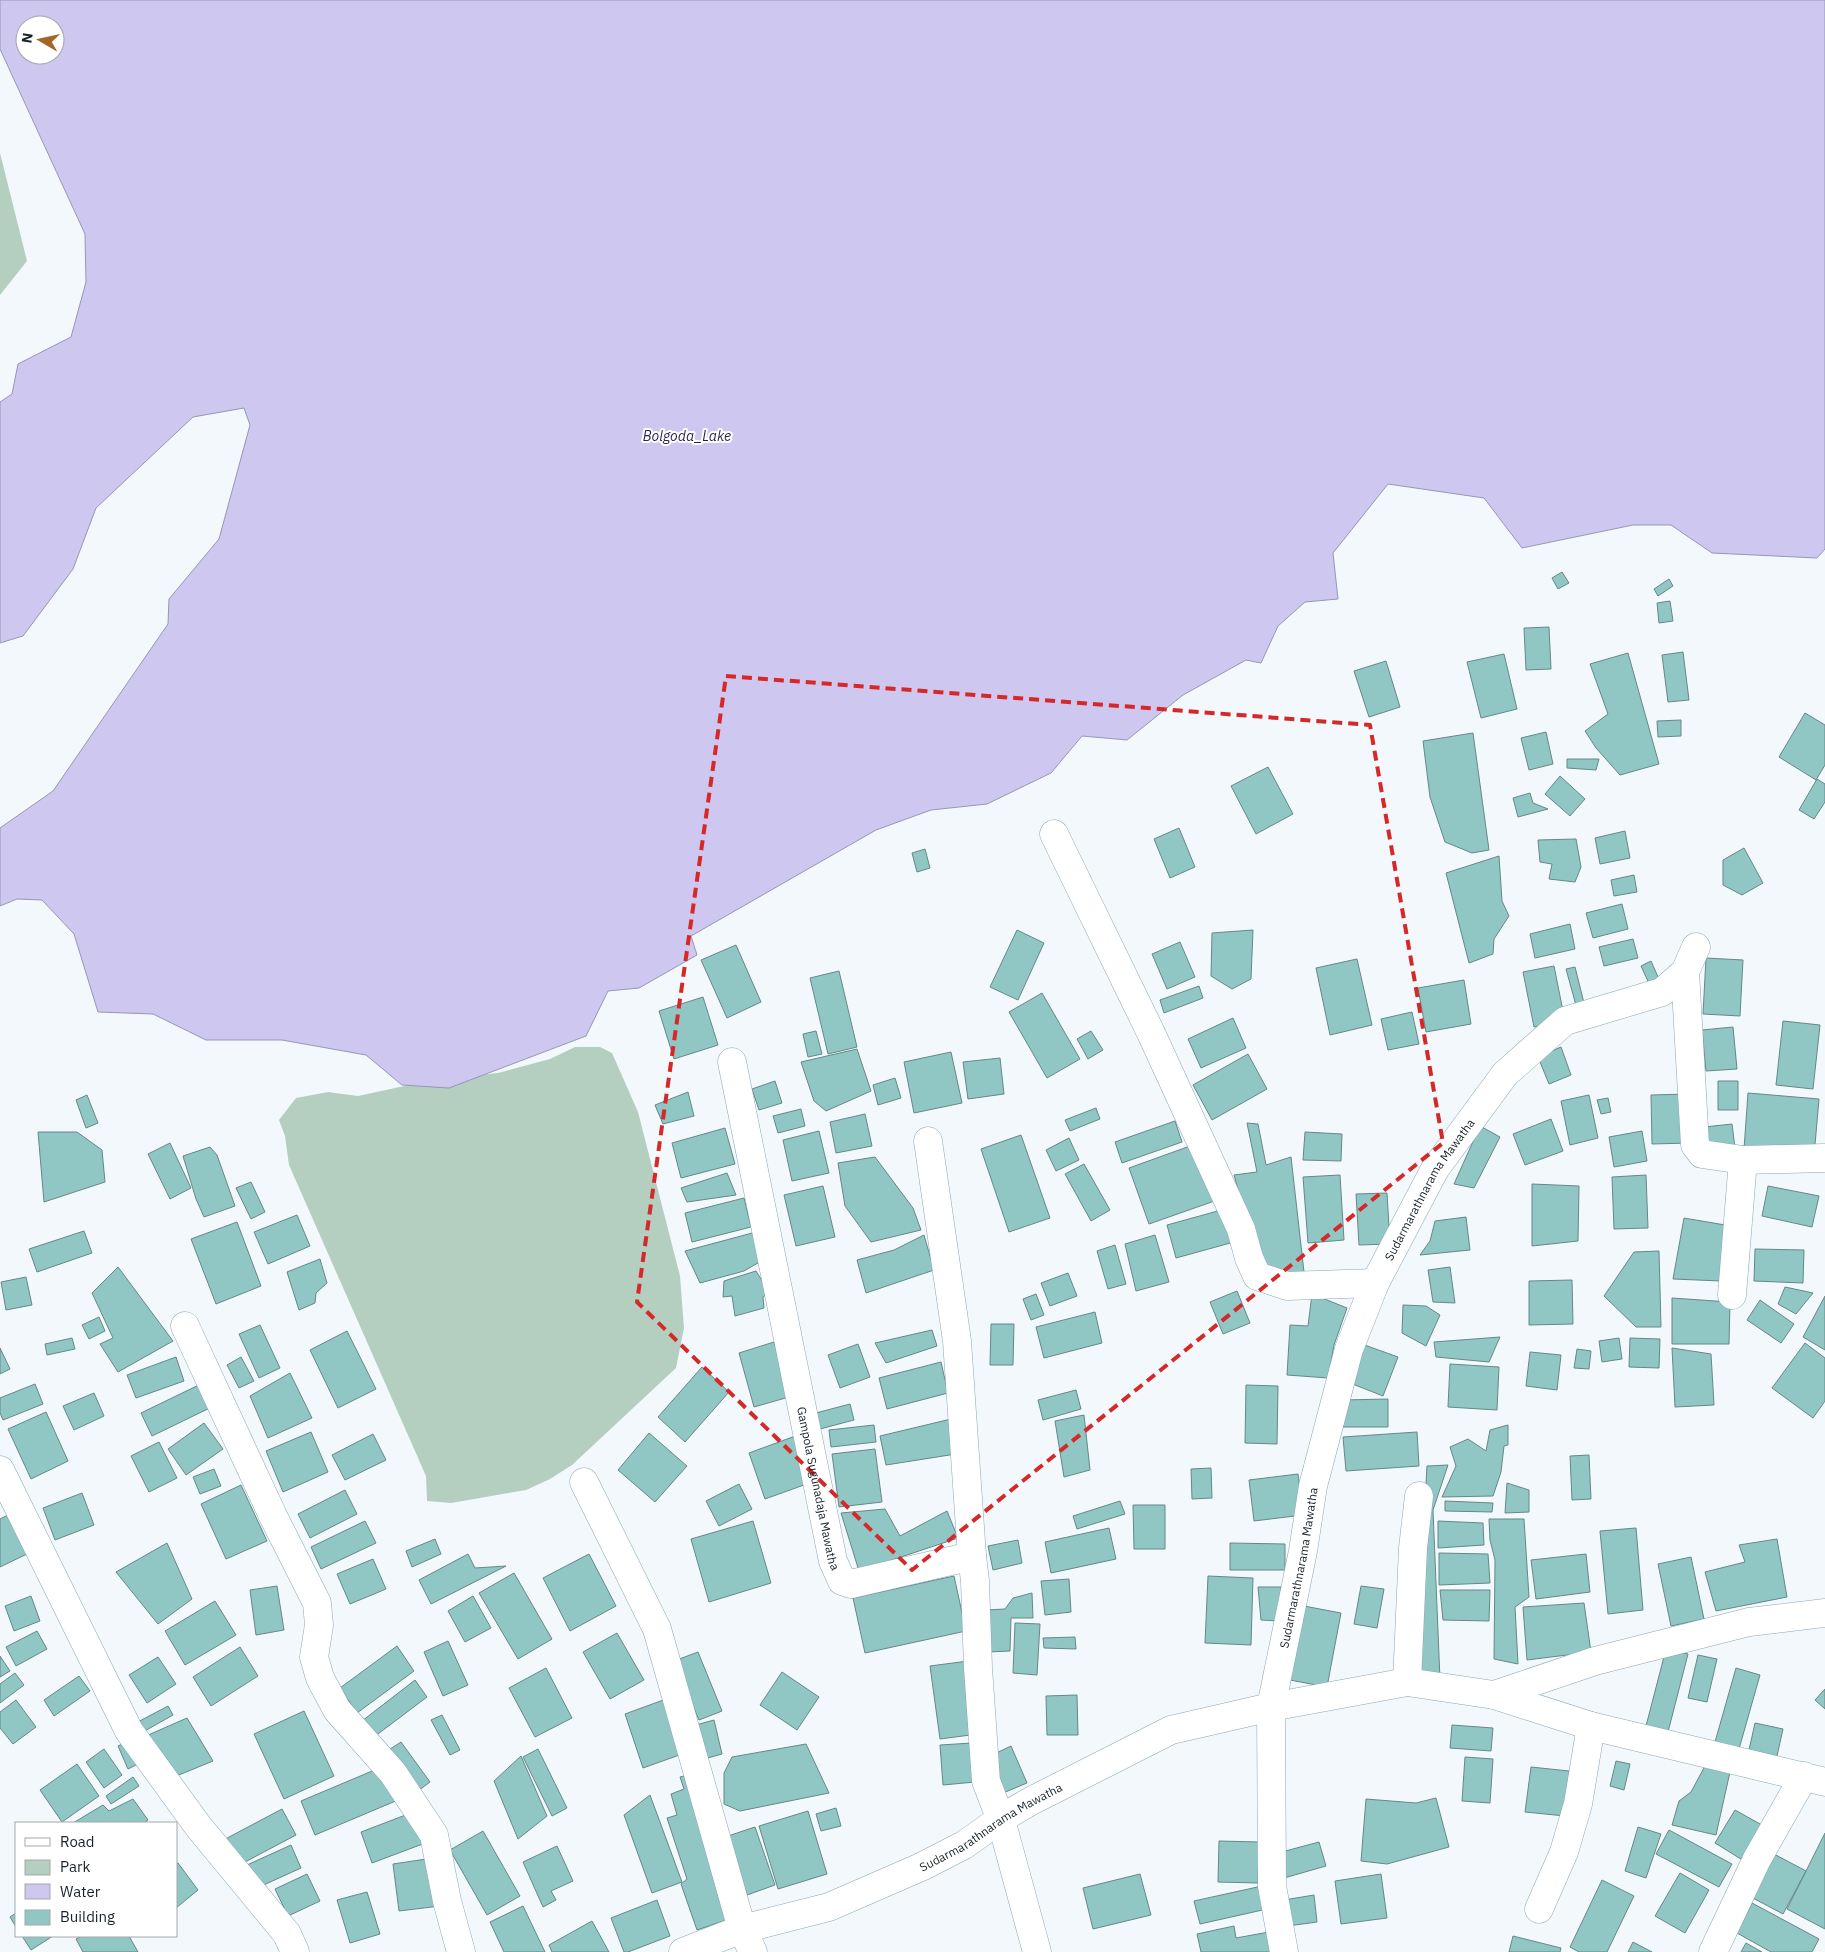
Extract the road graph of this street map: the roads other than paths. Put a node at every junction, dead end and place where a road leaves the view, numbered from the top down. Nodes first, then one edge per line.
1 (1054, 834) dead end
2 (1696, 947) dead end
3 (1685, 972) junction
4 (732, 1062) dead end
5 (928, 1141) dead end
6 (1825, 1158) edge
7 (1743, 1160) junction
8 (1375, 1283) junction
9 (1732, 1295) dead end
10 (185, 1326) dead end
11 (0, 1470) edge
12 (584, 1482) dead end
13 (1419, 1496) dead end
14 (972, 1556) junction
15 (1825, 1613) edge
16 (1407, 1682) junction
17 (1494, 1695) junction
18 (1272, 1707) junction
19 (1591, 1726) junction
20 (1814, 1779) edge
21 (1000, 1820) junction
22 (1540, 1908) dead end
23 (748, 1941) edge
24 (295, 1952) edge
25 (461, 1952) edge
26 (684, 1952) edge
27 (1038, 1952) edge
28 (1284, 1952) edge
29 (1713, 1952) edge

1 - 8 street
2 - 3 street, Sudarmarathnarama Mawatha
3 - 7 street
3 - 8 street, Sudarmarathnarama Mawatha
4 - 14 street, Gampola Sugunadaja Mawatha
5 - 14 street
6 - 7 street
7 - 9 street
8 - 18 street, Sudarmarathnarama Mawatha
10 - 25 street
11 - 24 street
12 - 23 street
13 - 16 street
14 - 21 street
15 - 17 street
16 - 17 street
16 - 18 street
17 - 19 street
18 - 21 street, Sudarmarathnarama Mawatha
18 - 28 street
19 - 20 street
19 - 22 street
20 - 29 street
21 - 23 street, Sudarmarathnarama Mawatha
21 - 27 street
23 - 26 street, Sudarmarathnarama Mawatha

